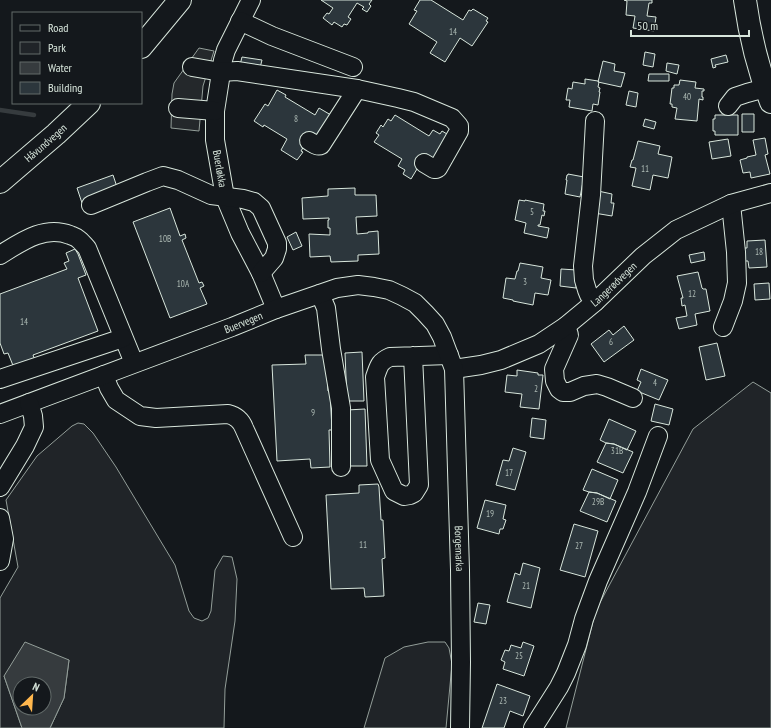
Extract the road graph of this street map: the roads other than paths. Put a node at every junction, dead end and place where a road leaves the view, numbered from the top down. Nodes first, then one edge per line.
1 (180, 0) edge
2 (252, 0) edge
3 (745, 0) edge
4 (240, 22) junction
5 (142, 46) edge
6 (192, 67) dead end
7 (353, 67) dead end
8 (221, 72) junction
9 (357, 89) junction
10 (768, 95) edge
11 (88, 104) edge
12 (728, 106) dead end
13 (178, 108) dead end
14 (215, 111) junction
15 (595, 121) dead end
16 (309, 141) dead end
17 (424, 163) dead end
18 (0, 182) edge
19 (771, 193) edge
20 (225, 197) junction
21 (731, 204) junction
22 (91, 205) dead end
23 (0, 255) edge
24 (261, 273) junction
25 (320, 294) junction
26 (595, 302) junction
27 (276, 309) junction
28 (566, 326) junction
29 (723, 327) dead end
30 (123, 338) junction
31 (413, 356) junction
32 (452, 362) junction
33 (134, 364) junction
34 (104, 375) junction
35 (0, 379) edge
36 (632, 398) dead end
37 (29, 403) junction
38 (0, 414) edge
39 (658, 436) dead end
40 (341, 467) dead end
41 (0, 487) edge
42 (0, 518) edge
43 (293, 538) dead end
44 (0, 561) edge
45 (460, 728) edge
46 (533, 728) edge

1 - 5 main road
2 - 4 street, Buerløkka
3 - 10 main road
4 - 7 street
4 - 8 street, Buerløkka
6 - 8 street
8 - 9 street
8 - 14 street, Buerløkka
9 - 16 street
9 - 17 street
10 - 12 street
11 - 18 main road, Håvundvegen
13 - 14 street
14 - 20 street, Buerløkka
15 - 26 street
19 - 21 street, Langerødvegen
20 - 22 street
20 - 24 street, Buerløkka
20 - 24 street
21 - 26 street, Langerødvegen
21 - 29 street
23 - 30 street
24 - 27 street, Buerløkka
25 - 27 street, Buervegen
25 - 32 street, Buervegen
25 - 40 street
26 - 28 street, Langerødvegen
27 - 33 street, Buervegen
28 - 32 street, Langerødvegen
28 - 36 street
30 - 33 street
30 - 35 street
31 - 31 street, Langerødvegen
31 - 32 street, Langerødvegen
32 - 45 street, Borgemarka
33 - 34 street, Buervegen
34 - 37 street, Buervegen
34 - 43 street
37 - 38 street, Buervegen
37 - 41 street
39 - 46 street
42 - 44 street

